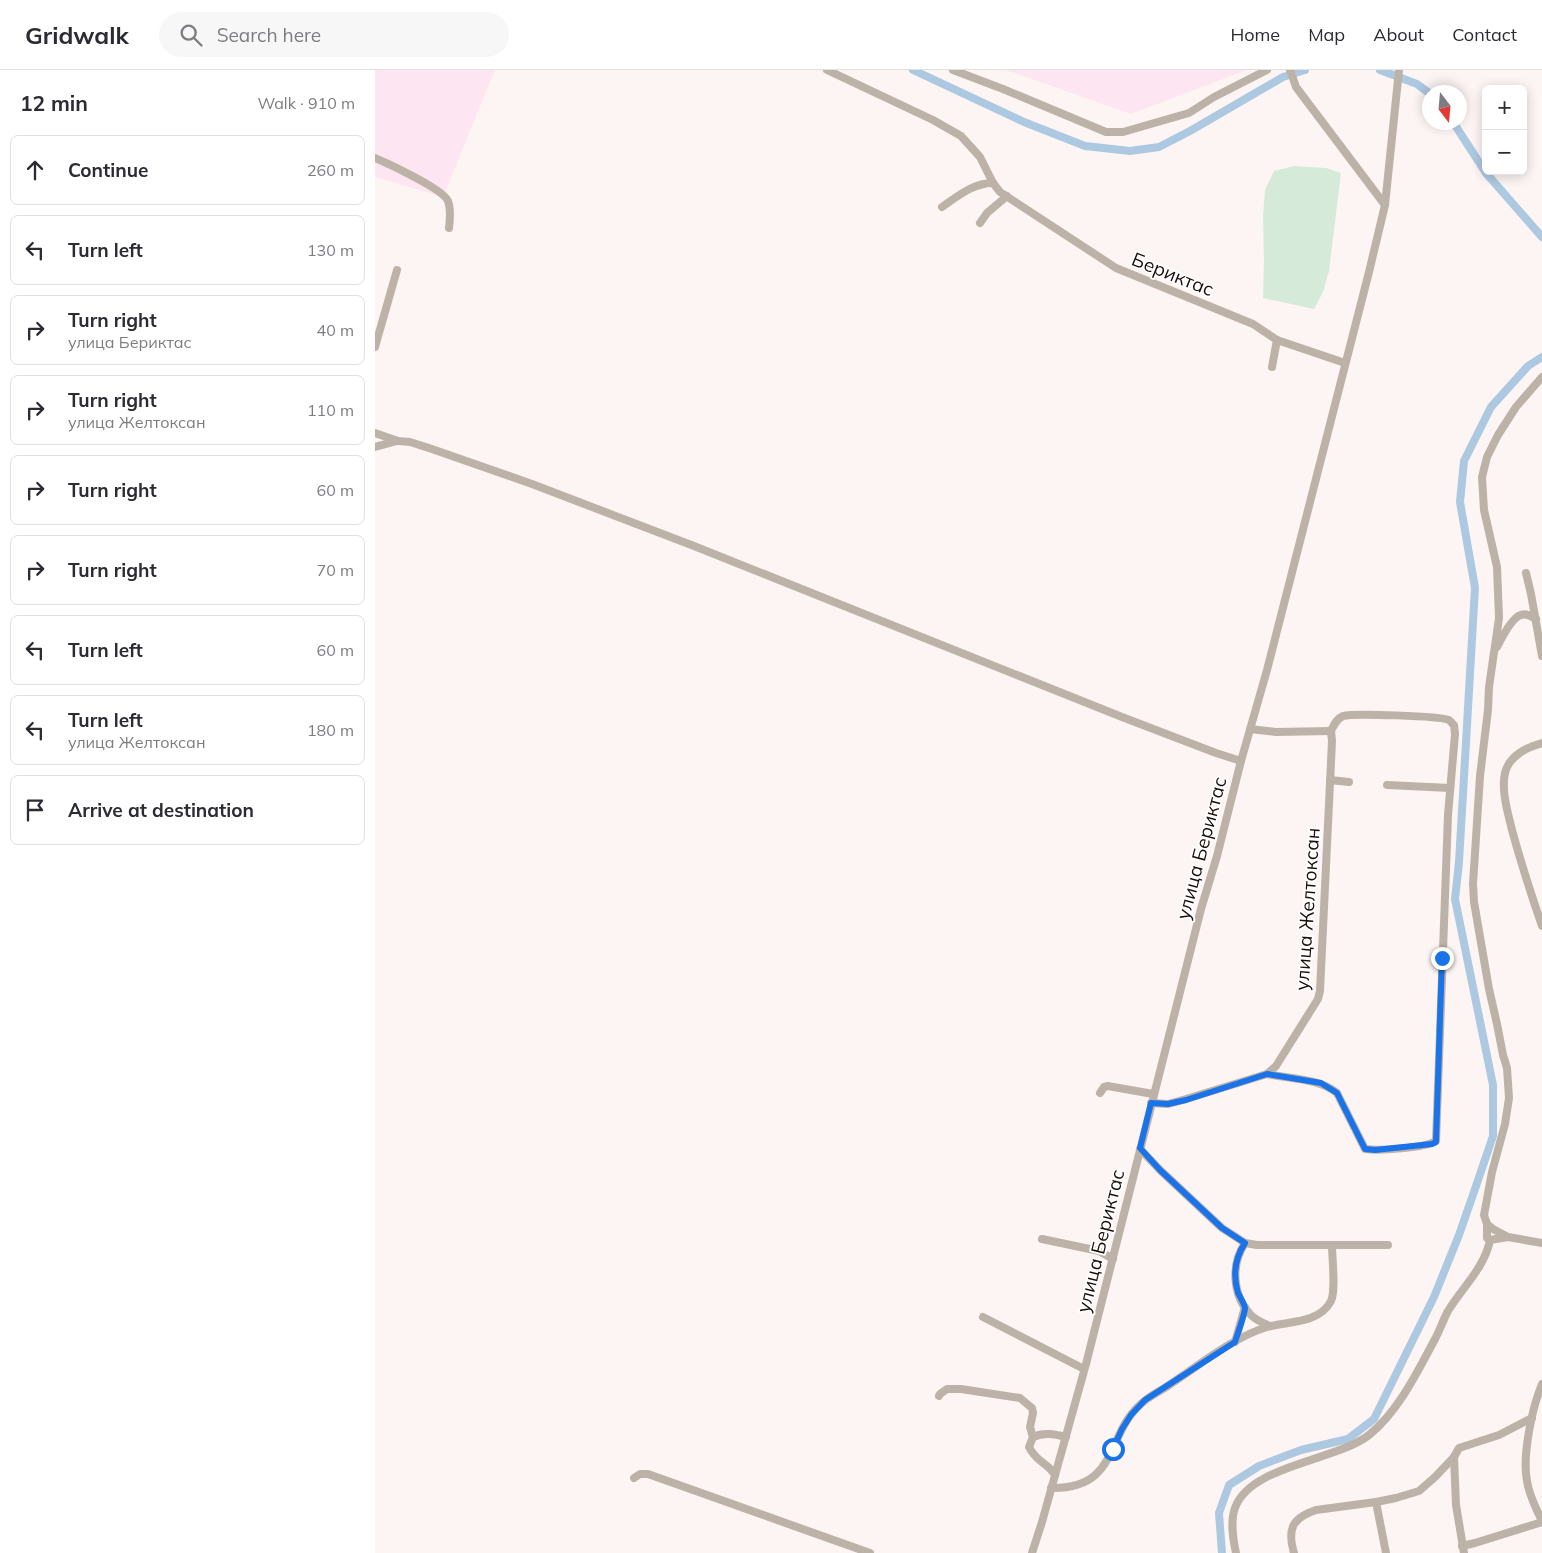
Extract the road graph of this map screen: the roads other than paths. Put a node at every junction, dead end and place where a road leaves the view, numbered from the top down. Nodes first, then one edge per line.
1 (827, 70) edge
2 (953, 70) edge
3 (1267, 70) edge
4 (1290, 70) edge
5 (1399, 70) edge
6 (375, 158) edge
7 (993, 183) junction
8 (1004, 194) junction
9 (1385, 205) junction
10 (942, 207) dead end
11 (980, 222) dead end
12 (449, 228) dead end
13 (397, 270) dead end
14 (1277, 340) junction
15 (375, 347) edge
16 (1345, 363) junction
17 (1272, 367) dead end
18 (1542, 378) edge
19 (375, 434) edge
20 (398, 441) junction
21 (375, 448) edge
22 (1526, 573) dead end
23 (1536, 619) junction
24 (1496, 648) junction
25 (1542, 656) edge
26 (1250, 729) junction
27 (1331, 731) junction
28 (1542, 743) edge
29 (1241, 761) junction
30 (1331, 780) junction
31 (1349, 782) dead end
32 (1387, 785) dead end
33 (1450, 788) junction
34 (1542, 926) edge
35 (1267, 1074) junction
36 (1100, 1093) dead end
37 (1153, 1094) junction
38 (1151, 1103) junction
39 (1140, 1148) junction
40 (1487, 1224) junction
41 (1508, 1236) junction
42 (1042, 1239) dead end
43 (1490, 1240) junction
44 (1245, 1243) junction
45 (1542, 1243) edge
46 (1332, 1245) junction
47 (1388, 1245) dead end
48 (1113, 1259) junction
49 (1245, 1307) junction
50 (983, 1317) dead end
51 (1270, 1326) junction
52 (1235, 1342) junction
53 (1084, 1369) junction
54 (1542, 1384) edge
55 (939, 1396) dead end
56 (1532, 1418) junction
57 (1033, 1437) junction
58 (1066, 1437) junction
59 (1454, 1457) junction
60 (1055, 1475) junction
61 (635, 1478) dead end
62 (1051, 1488) junction
63 (1376, 1502) junction
64 (1542, 1522) edge
65 (1463, 1549) edge
66 (1293, 1550) edge
67 (870, 1553) edge
68 (1032, 1553) edge
69 (1236, 1553) edge
70 (1386, 1553) edge

1 - 7 street, Бериктас
2 - 3 street
4 - 9 street
5 - 9 street, улица Бериктас
6 - 12 street
7 - 8 street, Бериктас
7 - 10 street
8 - 11 street
8 - 14 street, Бериктас
9 - 16 street, улица Бериктас
13 - 15 street
14 - 16 street, Бериктас
14 - 17 street
16 - 26 street, улица Бериктас
18 - 24 street
19 - 20 street
20 - 21 street
20 - 29 street
22 - 23 street
23 - 24 street
23 - 25 street
24 - 40 street
26 - 27 street
26 - 29 street, улица Бериктас
27 - 30 street, улица Желтоксан
27 - 33 street
28 - 34 street
29 - 37 street, улица Бериктас
30 - 31 street
30 - 35 street, улица Желтоксан
32 - 33 street
33 - 35 street
35 - 38 street
36 - 37 street
37 - 38 street, улица Бериктас
38 - 39 street, улица Бериктас
39 - 44 street
39 - 48 street, улица Бериктас
40 - 41 street
40 - 43 street
41 - 43 street
41 - 45 street
42 - 48 street
43 - 69 street
44 - 46 street
44 - 49 street
46 - 47 street
46 - 51 street
48 - 53 street, улица Бериктас
49 - 51 street
49 - 52 street
50 - 53 street
51 - 52 street
52 - 62 street
53 - 58 street, улица Бериктас
54 - 56 street
55 - 57 street
56 - 59 street
56 - 64 street
57 - 58 street
57 - 60 street
58 - 60 street, улица Бериктас
59 - 63 street
59 - 65 street
60 - 62 street, улица Бериктас
61 - 67 street
62 - 68 street, улица Бериктас
63 - 66 street
63 - 70 street
64 - 65 street

